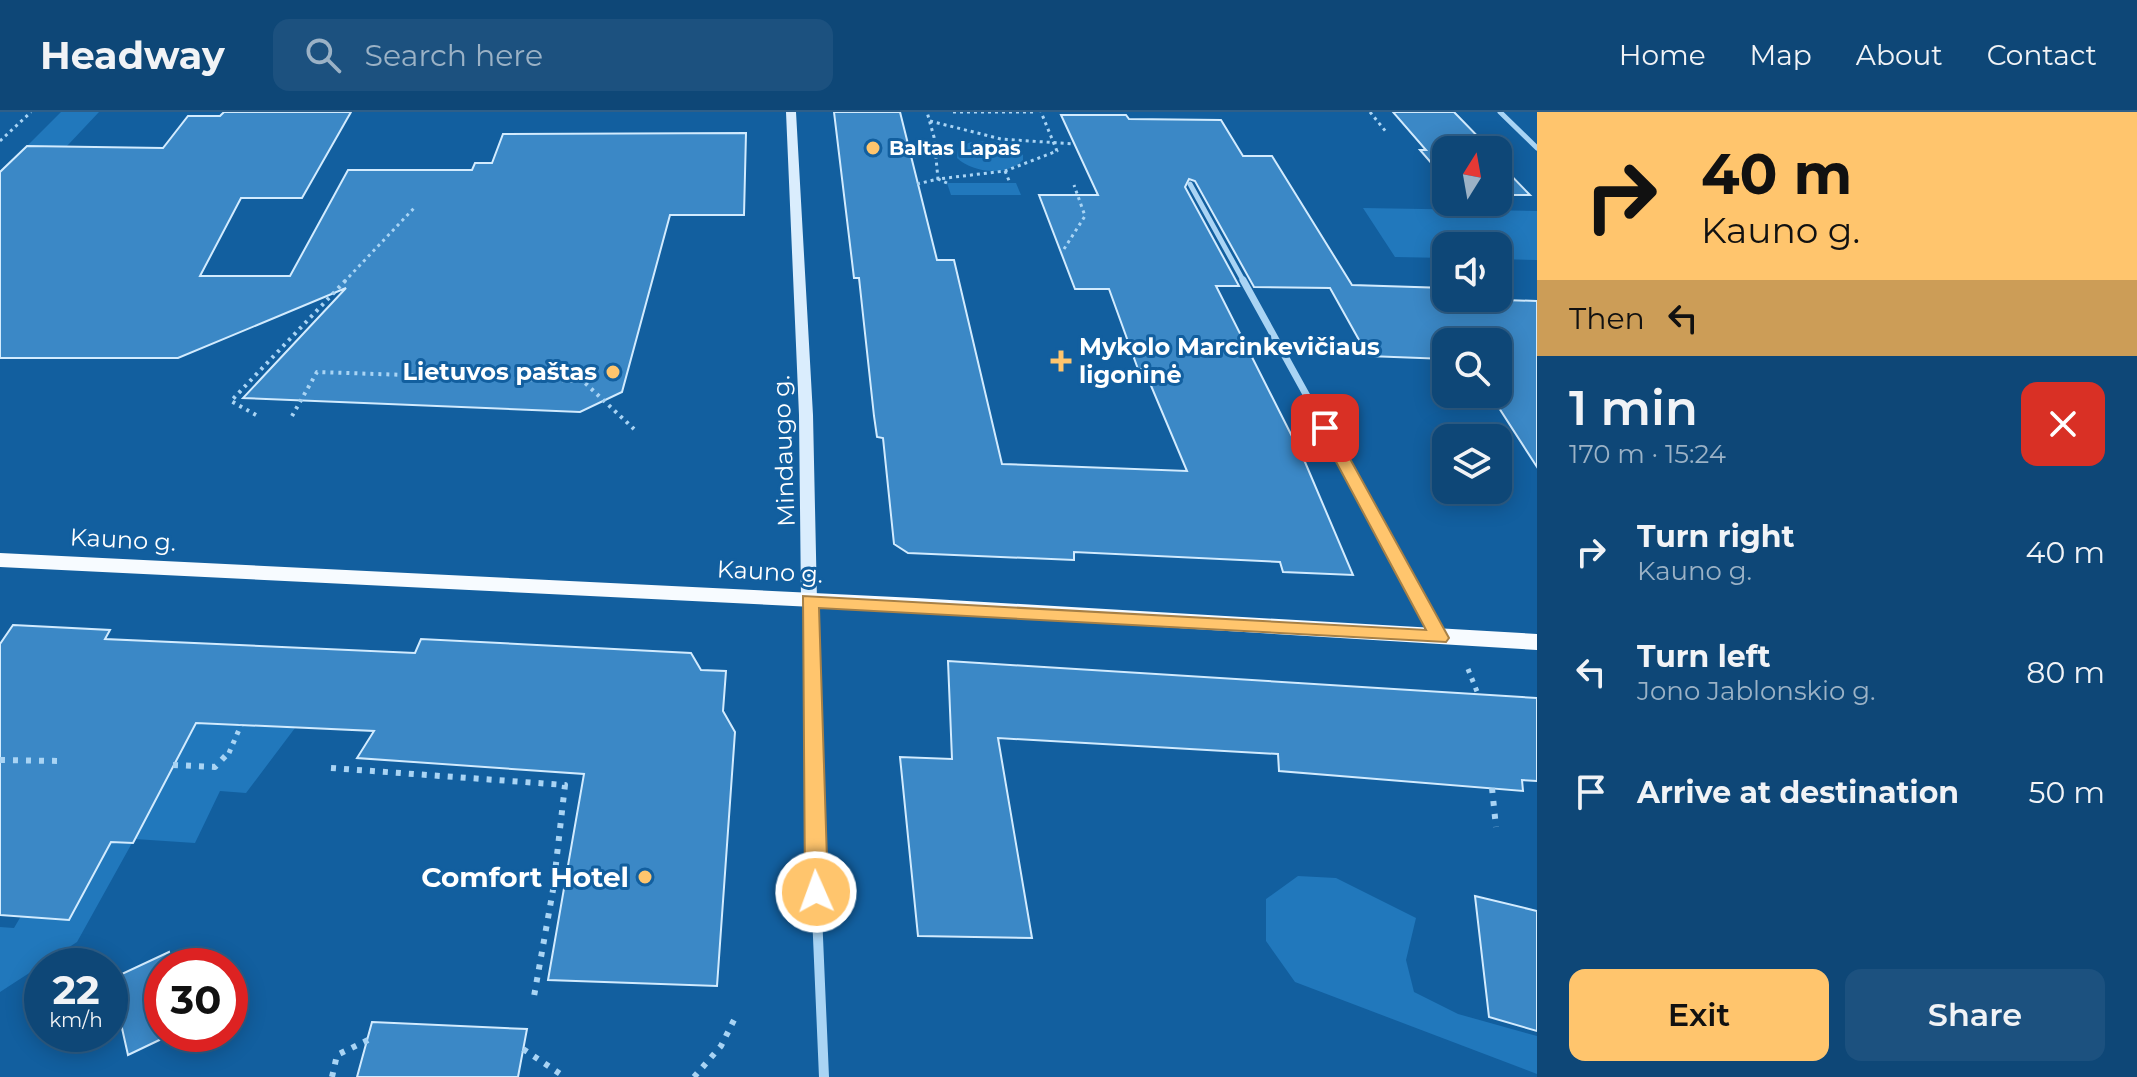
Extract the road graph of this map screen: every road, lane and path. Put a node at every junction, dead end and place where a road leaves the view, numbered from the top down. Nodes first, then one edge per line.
1 (31, 112) edge
2 (791, 112) edge
3 (927, 112) edge
4 (953, 112) edge
5 (1039, 112) edge
6 (1370, 112) edge
7 (1500, 112) edge
8 (930, 121) junction
9 (1387, 133) dead end
10 (0, 141) edge
11 (1054, 144) junction
12 (1074, 144) dead end
13 (1537, 148) edge
14 (1005, 171) junction
15 (938, 179) junction
16 (947, 183) dead end
17 (1010, 183) dead end
18 (917, 184) dead end
19 (1190, 184) dead end
20 (1074, 185) dead end
21 (416, 206) dead end
22 (1064, 249) dead end
23 (256, 415) dead end
24 (292, 416) dead end
25 (634, 429) dead end
26 (0, 560) edge
27 (809, 601) junction
28 (1440, 638) junction
29 (1537, 642) edge
30 (241, 725) dead end
31 (0, 760) edge
32 (61, 761) dead end
33 (173, 765) dead end
34 (331, 768) dead end
35 (1492, 788) dead end
36 (1496, 827) dead end
37 (533, 1002) dead end
38 (737, 1014) dead end
39 (368, 1040) dead end
40 (523, 1049) dead end
41 (332, 1077) edge
42 (565, 1077) edge
43 (694, 1077) edge
44 (824, 1077) edge

1 - 10 path
2 - 27 main road, Mindaugo g.
3 - 8 path
4 - 5 path
5 - 11 path
6 - 9 path
7 - 13 street
8 - 11 path
8 - 15 path
11 - 12 path
11 - 14 path
14 - 15 path
14 - 17 path
15 - 16 path
15 - 18 path
19 - 28 street
20 - 22 path
21 - 23 path
24 - 25 path
26 - 27 main road, Kauno g.
27 - 28 main road, Kauno g.
27 - 44 street, Mindaugo g.
28 - 29 main road, Kauno g.
30 - 33 path
31 - 32 path
34 - 37 path
35 - 36 path
38 - 43 path
39 - 41 path
40 - 42 path

